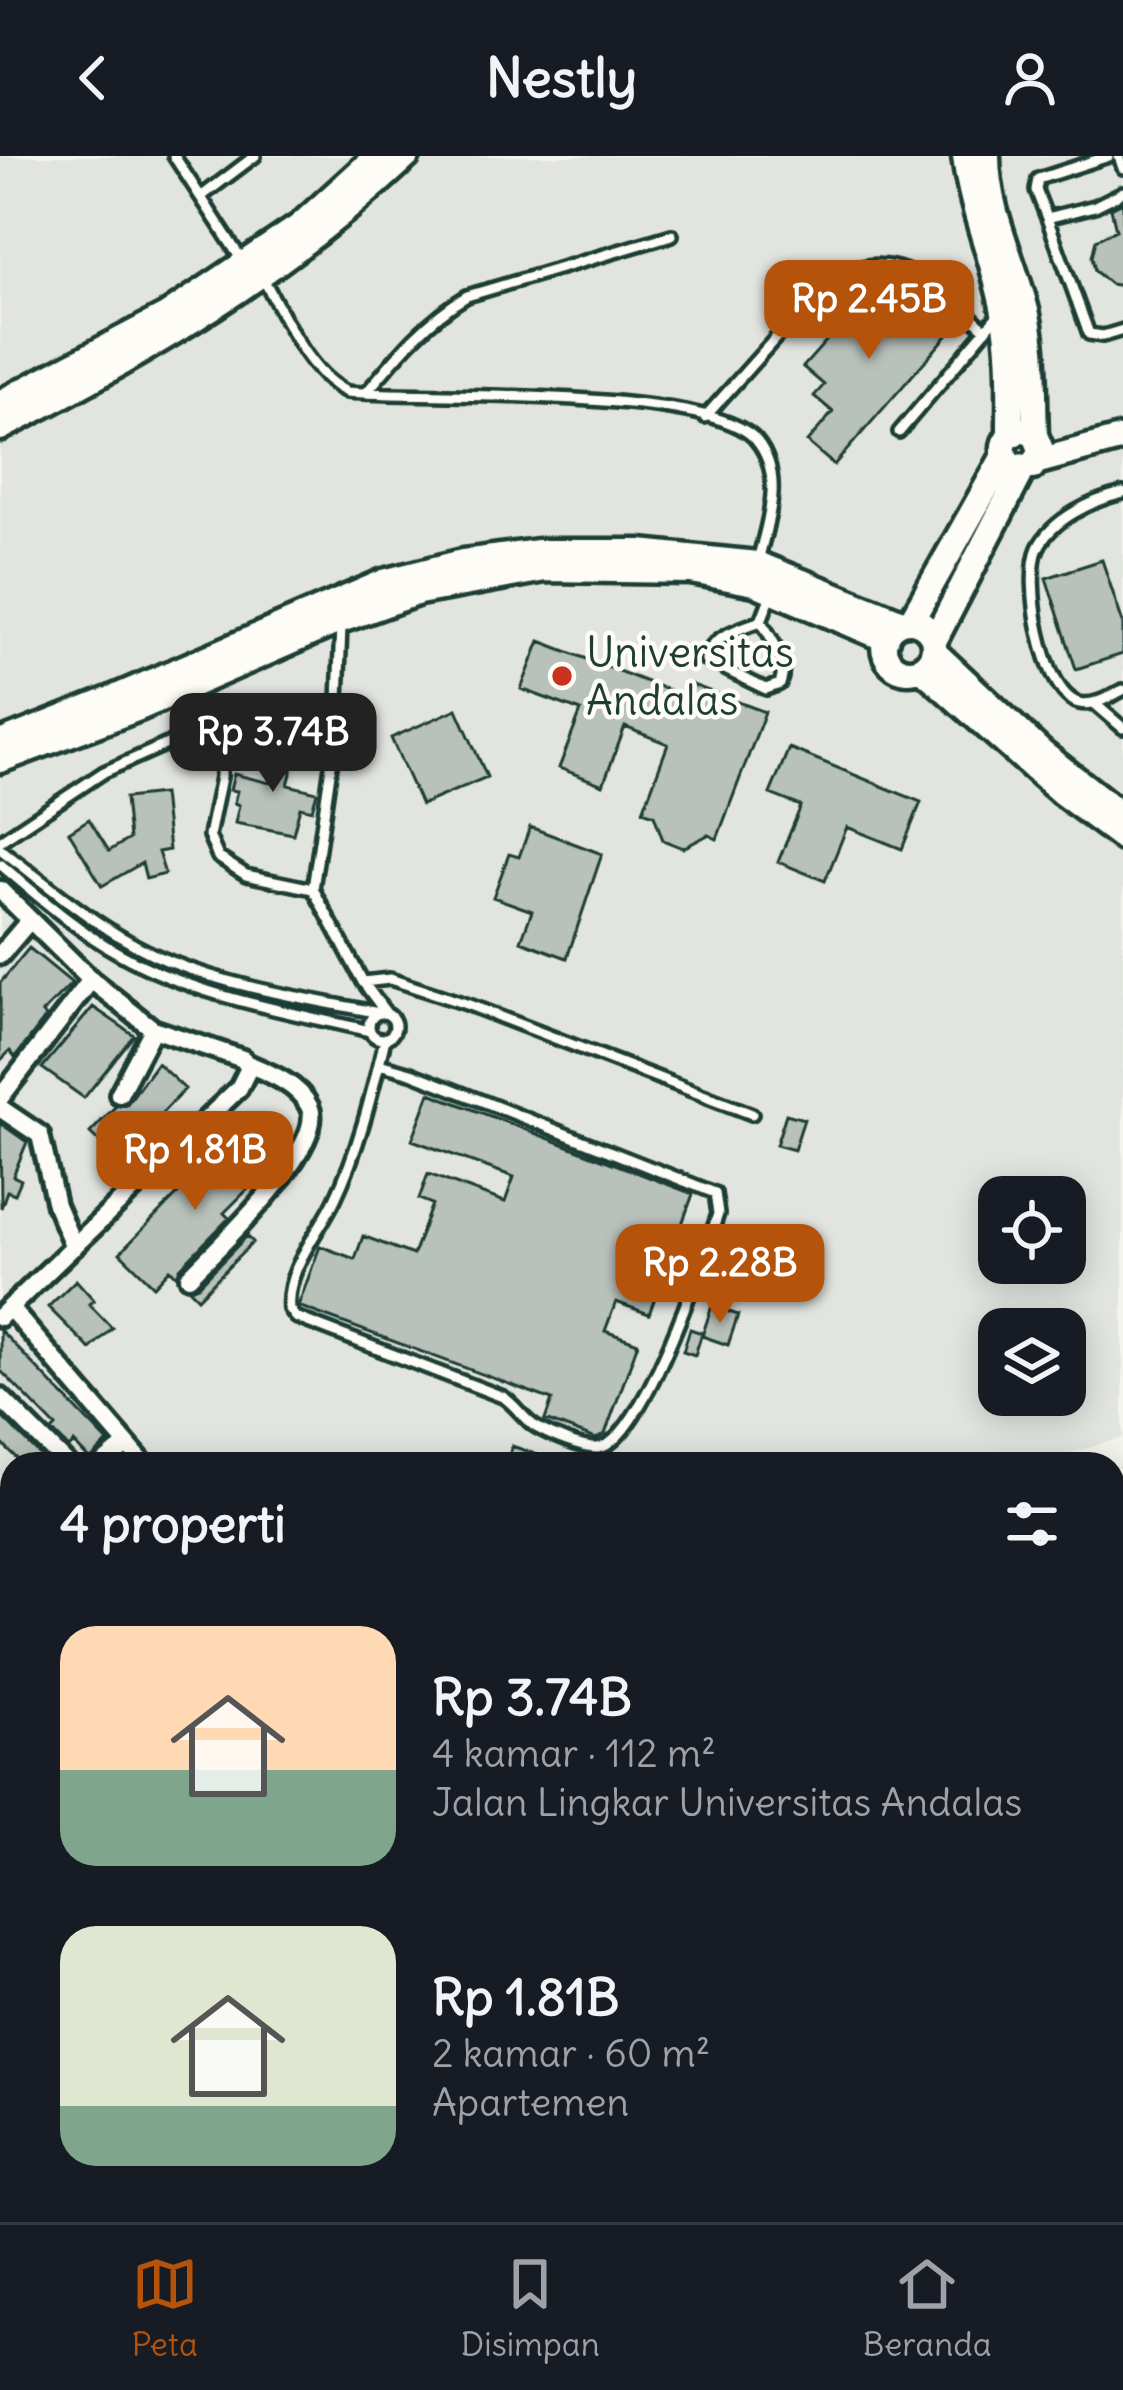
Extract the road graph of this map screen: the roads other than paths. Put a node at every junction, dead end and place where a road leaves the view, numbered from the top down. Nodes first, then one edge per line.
1 (174, 156) edge
2 (255, 156) edge
3 (377, 156) edge
4 (407, 156) edge
5 (964, 156) edge
6 (987, 156) edge
7 (1109, 156) edge
8 (1119, 156) edge
9 (1123, 168) edge
10 (1123, 192) edge
11 (202, 196) junction
12 (1047, 218) junction
13 (672, 235) dead end
14 (252, 270) junction
15 (1014, 307) junction
16 (986, 330) junction
17 (1123, 330) edge
18 (366, 394) junction
19 (35, 397) junction
20 (0, 403) edge
21 (705, 417) junction
22 (1123, 421) edge
23 (0, 428) edge
24 (898, 432) dead end
25 (1123, 438) edge
26 (1025, 450) junction
27 (1123, 493) edge
28 (757, 564) junction
29 (449, 576) junction
30 (774, 588) junction
31 (341, 620) junction
32 (760, 621) junction
33 (900, 627) junction
34 (248, 650) junction
35 (930, 654) junction
36 (1123, 690) edge
37 (1094, 703) junction
38 (1123, 728) edge
39 (0, 743) edge
40 (0, 760) edge
41 (1123, 816) edge
42 (1123, 838) edge
43 (0, 845) edge
44 (0, 864) edge
45 (313, 889) junction
46 (0, 890) edge
47 (29, 921) junction
48 (0, 955) edge
49 (91, 980) junction
50 (363, 982) junction
51 (383, 1013) junction
52 (153, 1029) junction
53 (370, 1031) junction
54 (385, 1039) junction
55 (248, 1064) junction
56 (379, 1064) junction
57 (119, 1094) dead end
58 (0, 1098) edge
59 (0, 1108) edge
60 (752, 1114) dead end
61 (74, 1247) junction
62 (189, 1277) dead end
63 (5, 1312) edge
64 (0, 1397) edge
65 (125, 1445) junction
66 (55, 1452) edge
67 (117, 1452) edge
68 (132, 1452) edge

1 - 11 lane
2 - 11 lane
3 - 14 street
4 - 14 street
5 - 15 street
6 - 15 street
7 - 12 lane
8 - 9 lane
10 - 12 lane
11 - 14 lane
12 - 17 lane
13 - 18 lane
14 - 18 lane
14 - 19 street
15 - 16 lane
15 - 26 street
16 - 21 lane
16 - 24 lane
18 - 21 lane
19 - 20 street
19 - 23 street
21 - 28 lane
22 - 26 street
25 - 26 street
26 - 33 street
26 - 35 street
27 - 37 lane
28 - 29 street
28 - 33 street
29 - 30 street
29 - 31 street
29 - 34 street
30 - 32 lane
30 - 33 street
31 - 34 street
31 - 45 lane
32 - 32 lane
33 - 35 street
33 - 35 street
34 - 39 street
34 - 40 street
35 - 41 street
35 - 42 street
36 - 37 lane
37 - 38 lane
43 - 45 lane
43 - 51 lane
44 - 53 lane
45 - 50 lane
46 - 47 street
47 - 48 street
47 - 49 street
49 - 52 street
49 - 58 street
50 - 51 lane
50 - 60 lane
51 - 53 lane
51 - 54 lane
52 - 55 street
52 - 57 street
53 - 54 lane
54 - 56 lane
55 - 61 street
55 - 62 street
56 - 56 lane
59 - 61 street
61 - 63 street
63 - 65 street
64 - 66 street
65 - 67 street
65 - 68 street

